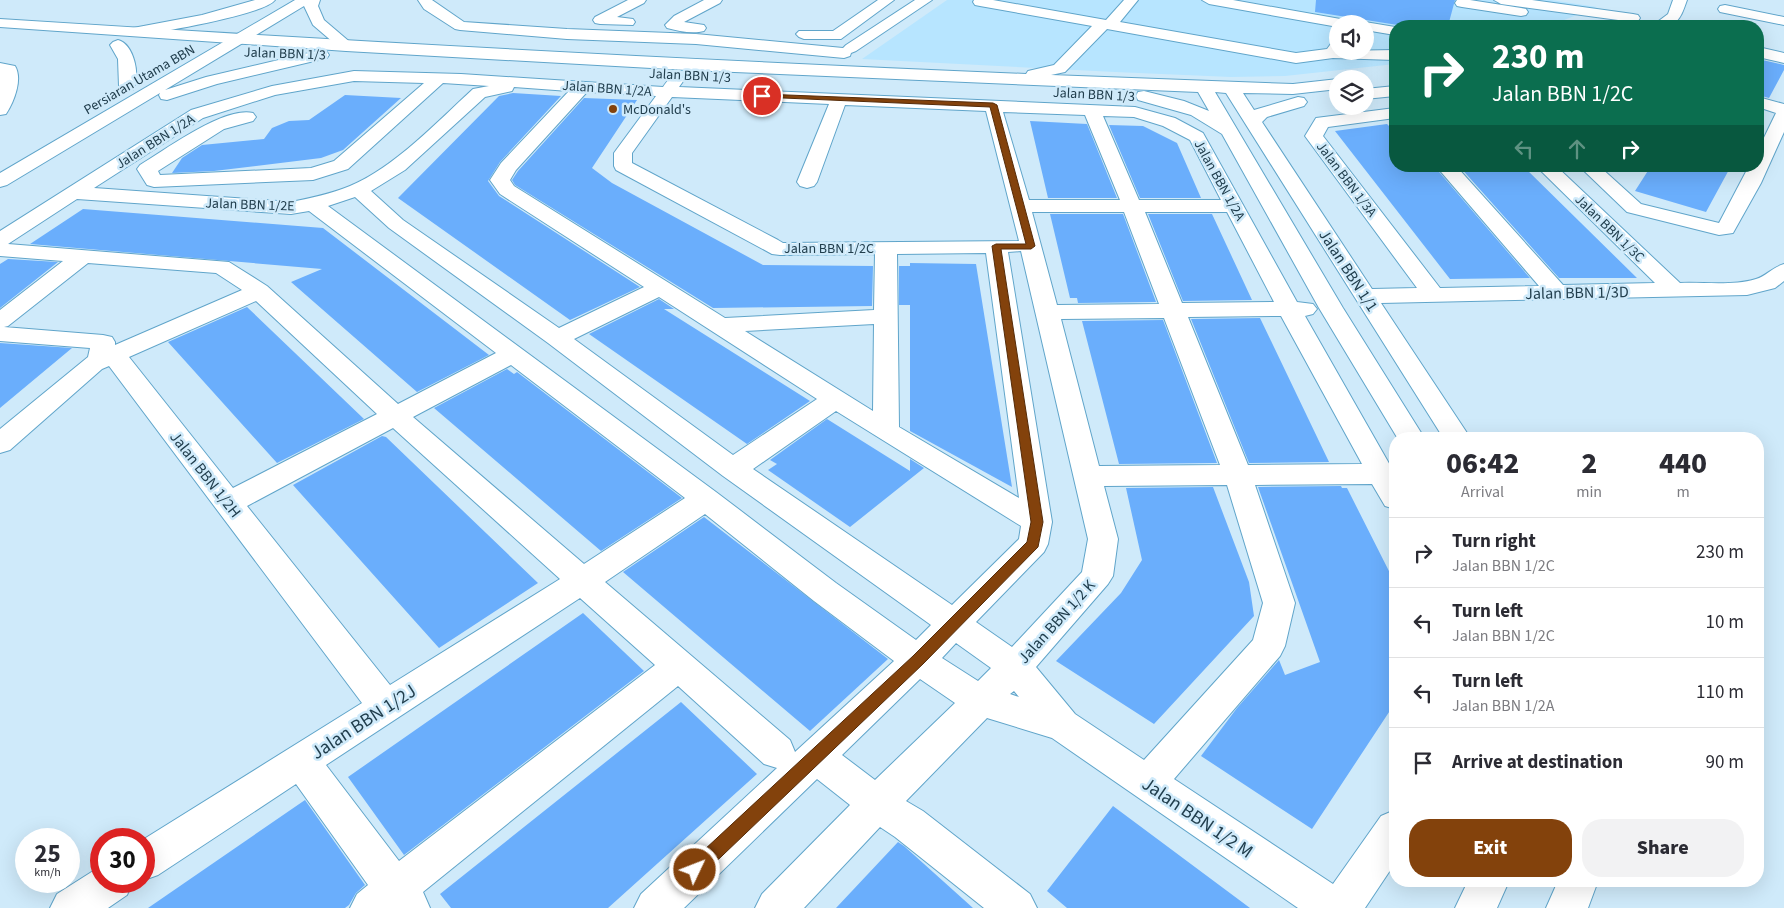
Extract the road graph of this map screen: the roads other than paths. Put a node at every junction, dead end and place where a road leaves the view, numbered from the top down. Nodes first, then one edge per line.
1 (268, 0) edge
2 (278, 0) edge
3 (305, 0) edge
4 (313, 0) edge
5 (425, 0) edge
6 (639, 0) edge
7 (716, 0) edge
8 (887, 0) edge
9 (925, 0) edge
10 (1131, 0) edge
11 (1209, 0) edge
12 (1501, 0) edge
13 (1680, 0) edge
14 (980, 2) dead end
15 (1462, 3) dead end
16 (1582, 7) edge
17 (1724, 10) edge
18 (1637, 14) junction
19 (1329, 20) edge
20 (1588, 20) edge
21 (1626, 20) edge
22 (1668, 20) edge
23 (1784, 21) edge
24 (0, 23) edge
25 (1111, 25) junction
26 (672, 26) junction
27 (1374, 28) edge
28 (708, 29) junction
29 (1389, 30) edge
30 (133, 32) junction
31 (0, 38) edge
32 (696, 39) junction
33 (238, 40) junction
34 (1389, 40) edge
35 (1374, 43) edge
36 (215, 44) junction
37 (118, 45) junction
38 (346, 46) junction
39 (1329, 51) edge
40 (1374, 52) edge
41 (844, 53) junction
42 (1389, 53) edge
43 (1764, 53) edge
44 (321, 55) junction
45 (1784, 58) edge
46 (0, 68) edge
47 (683, 69) junction
48 (819, 70) junction
49 (143, 76) dead end
50 (982, 77) junction
51 (439, 78) junction
52 (461, 79) junction
53 (1389, 79) edge
54 (1374, 80) edge
55 (531, 83) junction
56 (889, 84) junction
57 (1329, 85) edge
58 (127, 86) junction
59 (582, 87) junction
60 (1764, 88) edge
61 (1146, 90) junction
62 (424, 91) junction
63 (667, 92) junction
64 (1389, 92) edge
65 (479, 93) junction
66 (1374, 93) edge
67 (1784, 93) edge
68 (1209, 94) junction
69 (1235, 95) junction
70 (110, 96) dead end
71 (838, 99) junction
72 (1329, 99) edge
73 (1298, 102) junction
74 (1764, 103) edge
75 (993, 105) junction
76 (0, 110) edge
77 (1092, 110) junction
78 (1784, 111) edge
79 (1389, 114) edge
80 (105, 118) junction
81 (1252, 120) junction
82 (1232, 135) junction
83 (1764, 155) edge
84 (1449, 172) edge
85 (1551, 172) edge
86 (1595, 172) edge
87 (1756, 172) edge
88 (0, 180) edge
89 (807, 182) dead end
90 (358, 190) junction
91 (74, 193) junction
92 (313, 204) junction
93 (1019, 206) junction
94 (1132, 206) junction
95 (1235, 206) junction
96 (0, 240) edge
97 (996, 246) junction
98 (1031, 246) junction
99 (886, 248) junction
100 (0, 250) edge
101 (84, 256) junction
102 (1784, 271) edge
103 (661, 286) junction
104 (1675, 290) junction
105 (259, 291) junction
106 (1557, 292) junction
107 (1434, 294) junction
108 (1366, 296) junction
109 (1332, 308) junction
110 (1289, 309) junction
111 (1172, 310) junction
112 (1047, 312) junction
113 (886, 316) junction
114 (0, 321) edge
115 (721, 325) junction
116 (0, 334) edge
117 (556, 338) junction
118 (513, 354) junction
119 (106, 359) junction
120 (835, 399) junction
121 (394, 415) junction
122 (886, 431) junction
123 (1408, 432) edge
124 (1453, 432) edge
125 (0, 444) edge
126 (733, 469) junction
127 (1382, 474) junction
128 (1238, 475) junction
129 (1087, 476) junction
130 (1389, 487) edge
131 (706, 499) junction
132 (229, 503) junction
133 (1037, 522) junction
134 (582, 581) junction
135 (955, 624) junction
136 (918, 660) junction
137 (680, 665) junction
138 (1015, 666) junction
139 (980, 701) junction
140 (386, 707) junction
141 (1062, 725) junction
142 (777, 752) dead end
143 (816, 756) junction
144 (301, 761) junction
145 (1147, 783) junction
146 (876, 804) junction
147 (1389, 838) edge
148 (155, 855) edge
149 (1486, 887) edge
150 (1576, 887) edge
151 (94, 893) edge
152 (392, 902) edge
153 (71, 908) edge
154 (655, 908) edge
155 (776, 908) edge
156 (1016, 908) edge
157 (1334, 908) edge
158 (1340, 908) edge
159 (1476, 908) edge
160 (1567, 908) edge

1 - 30 street
2 - 36 street, Persiaran Utama BBN
3 - 33 street, Persiaran Utama BBN
4 - 38 street
5 - 32 street
6 - 26 street
7 - 26 street
8 - 28 street
9 - 41 street
10 - 25 street
11 - 19 street
12 - 16 street
13 - 22 street
14 - 25 street
15 - 16 street
16 - 18 street
16 - 18 street
16 - 20 street
17 - 23 street
18 - 21 street
24 - 30 street
25 - 39 street
25 - 50 street
25 - 61 street
26 - 28 street
27 - 29 street
28 - 32 street
30 - 36 street
31 - 37 street, Jalan BBN 1/3
32 - 41 street
33 - 36 street, Persiaran Utama BBN
33 - 38 street, Jalan BBN 1/3
34 - 35 street
36 - 37 street, Jalan BBN 1/3
36 - 44 street, Jalan BBN 1/3
36 - 80 street
37 - 58 street
38 - 47 street, Jalan BBN 1/3
40 - 42 street
41 - 48 street
43 - 45 street
44 - 47 street, Jalan BBN 1/3
44 - 80 street
46 - 76 street
47 - 48 street, Jalan BBN 1/3
47 - 56 street, Jalan BBN 1/3
47 - 63 street, Jalan BBN 1/2C
48 - 50 street, Jalan BBN 1/3
48 - 56 street
49 - 58 street, Persiaran Utama BBN
50 - 61 street, Jalan BBN 1/3
51 - 52 street, Jalan BBN 1/2A
51 - 62 street
51 - 91 street, Jalan BBN 1/2A
52 - 55 street, Jalan BBN 1/2A
52 - 65 street
53 - 54 street
55 - 59 street, Jalan BBN 1/2A
55 - 65 street
56 - 61 street, Jalan BBN 1/3
57 - 69 street, Jalan BBN 1/3
58 - 70 street, Persiaran Utama BBN
59 - 63 street, Jalan BBN 1/2A
59 - 103 street
60 - 67 street
61 - 68 street, Jalan BBN 1/3
61 - 82 street
62 - 62 street
63 - 71 street, Jalan BBN 1/2A
63 - 99 street, Jalan BBN 1/2C
64 - 66 street
65 - 90 street, Jalan BBN 1/2E
68 - 69 street, Jalan BBN 1/3
68 - 82 street, Jalan BBN 1/1
69 - 73 street, Jalan BBN 1/3
69 - 81 street, Jalan BBN 1/1
71 - 75 street, Jalan BBN 1/2A
71 - 89 street
72 - 73 street, Jalan BBN 1/3
73 - 81 street
74 - 78 street
75 - 77 street, Jalan BBN 1/2A
75 - 93 street
77 - 94 street
77 - 95 street, Jalan BBN 1/2A
78 - 83 street
79 - 107 street, Jalan BBN 1/3A
80 - 88 street
81 - 108 street, Jalan BBN 1/1
82 - 109 street, Jalan BBN 1/1
84 - 106 street
85 - 104 street, Jalan BBN 1/3C
86 - 87 street
90 - 92 street, Jalan BBN 1/2E
90 - 117 street
91 - 92 street, Jalan BBN 1/2E
91 - 96 street, Jalan BBN 1/2A
92 - 118 street
93 - 94 street
93 - 98 street
94 - 95 street
94 - 111 street
95 - 110 street, Jalan BBN 1/2A
97 - 98 street, Jalan BBN 1/2C
97 - 99 street, Jalan BBN 1/2C
97 - 133 street
98 - 112 street, Jalan BBN 1/2 K
99 - 113 street
100 - 101 street
101 - 105 street
101 - 114 street
102 - 104 street, Jalan BBN 1/3D
103 - 115 street
103 - 117 street
104 - 106 street, Jalan BBN 1/3D
105 - 119 street
105 - 121 street
106 - 107 street, Jalan BBN 1/3D
107 - 108 street, Jalan BBN 1/3D
108 - 124 street, Jalan BBN 1/1
109 - 110 street
109 - 123 street, Jalan BBN 1/1
110 - 111 street
110 - 127 street, Jalan BBN 1/2A
111 - 112 street
111 - 128 street
112 - 129 street, Jalan BBN 1/2 K
113 - 115 street
113 - 122 street
115 - 120 street
116 - 119 street
117 - 126 street
118 - 121 street
118 - 131 street
119 - 125 street
119 - 132 street, Jalan BBN 1/2H
120 - 122 street
120 - 126 street
121 - 132 street
121 - 134 street
122 - 133 street
126 - 135 street
127 - 128 street
127 - 130 street, Jalan BBN 1/2A
128 - 129 street
128 - 145 street
129 - 138 street, Jalan BBN 1/2 K
131 - 134 street, Jalan BBN 1/2J
131 - 136 street
132 - 140 street, Jalan BBN 1/2H
133 - 135 street
134 - 137 street
134 - 140 street, Jalan BBN 1/2J
135 - 136 street
135 - 138 street
136 - 139 street
136 - 143 street
137 - 142 street
137 - 152 street
138 - 139 street, Jalan BBN 1/2 K
138 - 141 street
139 - 141 street
139 - 146 street, Jalan BBN 1/2 K
140 - 144 street, Jalan BBN 1/2J
141 - 145 street, Jalan BBN 1/2 M
143 - 146 street
143 - 154 street
144 - 148 street, Jalan BBN 1/2J
144 - 152 street
145 - 157 street, Jalan BBN 1/2 M
146 - 155 street, Jalan BBN 1/2 K
146 - 156 street
147 - 158 street
149 - 159 street
150 - 160 street
151 - 153 street

